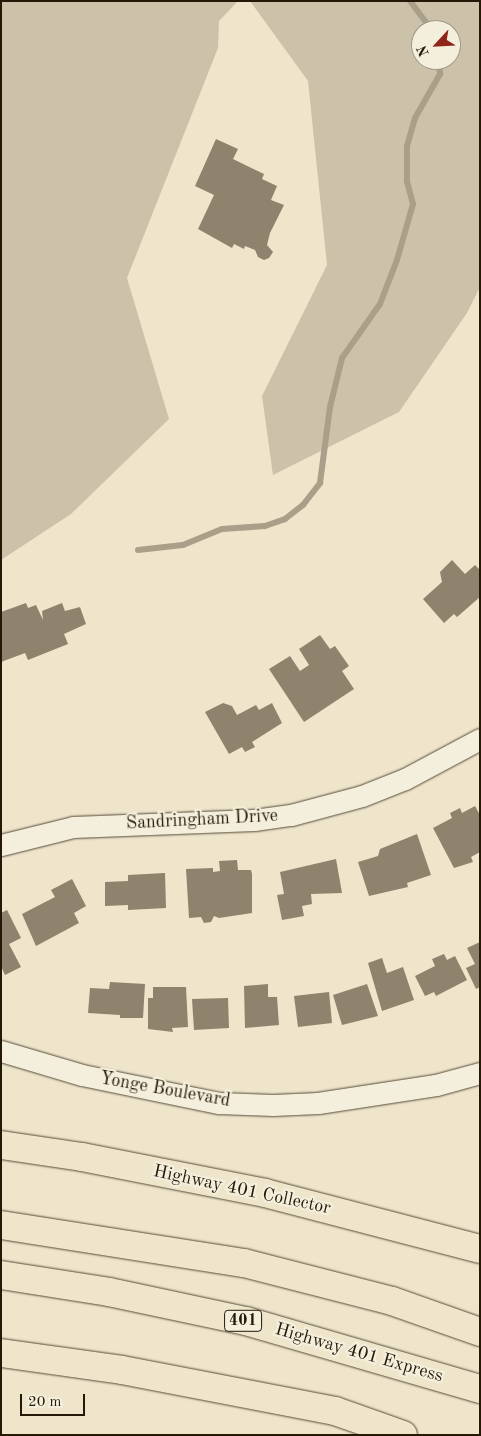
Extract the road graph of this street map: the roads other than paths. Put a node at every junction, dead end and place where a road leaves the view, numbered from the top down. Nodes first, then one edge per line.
1 (480, 740) edge
2 (1, 845) edge
3 (1, 1051) edge
4 (480, 1073) edge
5 (1, 1144) edge
6 (1, 1225) edge
7 (480, 1249) edge
8 (1, 1275) edge
9 (480, 1332) edge
10 (1, 1353) edge
11 (480, 1389) edge
12 (403, 1435) edge

1 - 2 street, Sandringham Drive
3 - 4 street, Yonge Boulevard
5 - 7 highway, Highway 401 Collector
6 - 9 highway
8 - 11 highway, Highway 401 Express / 401
10 - 12 highway

